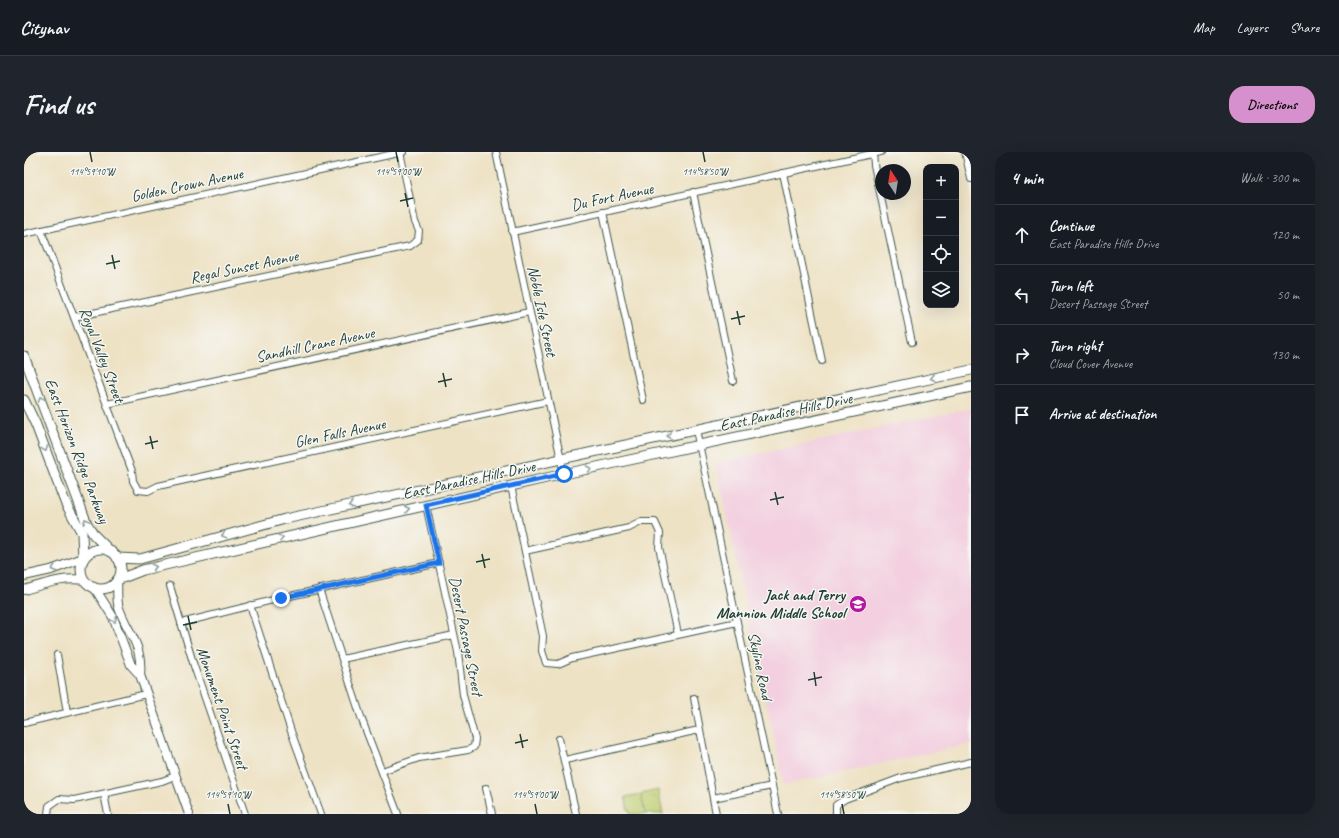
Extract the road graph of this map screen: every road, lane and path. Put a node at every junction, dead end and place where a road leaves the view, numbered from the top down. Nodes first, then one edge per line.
1 (401, 152) edge
2 (496, 152) edge
3 (881, 152) edge
4 (965, 152) edge
5 (873, 153) edge
6 (783, 173) junction
7 (971, 179) edge
8 (693, 192) junction
9 (603, 212) junction
10 (41, 230) junction
11 (512, 232) junction
12 (24, 234) edge
13 (529, 312) junction
14 (74, 317) junction
15 (912, 342) dead end
16 (24, 356) edge
17 (822, 361) dead end
18 (971, 370) edge
19 (733, 381) dead end
20 (971, 387) edge
21 (24, 400) edge
22 (643, 400) dead end
23 (548, 402) junction
24 (107, 404) junction
25 (696, 430) junction
26 (700, 446) junction
27 (560, 459) junction
28 (564, 474) junction
29 (511, 486) junction
30 (138, 490) joint
31 (426, 505) junction
32 (110, 551) junction
33 (525, 551) junction
34 (84, 558) junction
35 (118, 558) junction
36 (439, 563) junction
37 (24, 576) edge
38 (84, 580) junction
39 (117, 580) junction
40 (170, 586) dead end
41 (94, 588) junction
42 (319, 589) junction
43 (24, 590) edge
44 (250, 605) junction
45 (737, 622) junction
46 (181, 623) junction
47 (678, 634) junction
48 (454, 635) junction
49 (57, 655) dead end
50 (342, 659) junction
51 (140, 675) junction
52 (146, 694) junction
53 (694, 698) dead end
54 (67, 712) junction
55 (24, 723) edge
56 (698, 730) junction
57 (559, 739) dead end
58 (565, 760) junction
59 (971, 762) edge
60 (382, 771) junction
61 (175, 776) junction
62 (772, 786) junction
63 (486, 788) dead end
64 (104, 794) junction
65 (713, 798) junction
66 (48, 814) edge
67 (108, 814) edge
68 (189, 814) edge
69 (245, 814) edge
70 (321, 814) edge
71 (398, 814) edge
72 (492, 814) edge
73 (576, 814) edge
74 (716, 814) edge
75 (778, 814) edge
76 (836, 814) edge

1 - 10 street, Golden Crown Avenue
1 - 14 street, Regal Sunset Avenue
2 - 11 street, Noble Isle Street
3 - 5 street, Du Fort Avenue
4 - 7 street
5 - 6 street, Du Fort Avenue
5 - 15 street
6 - 8 street, Du Fort Avenue
6 - 17 street
8 - 9 street, Du Fort Avenue
8 - 19 street
9 - 11 street, Du Fort Avenue
9 - 22 street
10 - 12 street, Golden Crown Avenue
10 - 14 street, Royal Valley Street
11 - 13 street, Noble Isle Street
13 - 23 street, Noble Isle Street
13 - 24 street, Sandhill Crane Avenue
14 - 24 street, Royal Valley Street
32 -> 16 main road, East Horizon Ridge Parkway
18 -> 25 main road, East Paradise Hills Drive
20 - 26 main road, East Paradise Hills Drive
21 -> 34 main road, East Horizon Ridge Parkway
23 - 27 street, Noble Isle Street
23 - 30 street, Glen Falls Avenue
24 - 30 street, Royal Valley Street
25 - 26 street, Skyline Road
25 -> 27 main road, East Paradise Hills Drive
28 -> 26 main road, East Paradise Hills Drive
26 - 45 street, Skyline Road
27 - 28 street, Noble Isle Street
27 -> 35 main road, East Paradise Hills Drive
28 - 29 main road, East Paradise Hills Drive
29 - 31 main road, East Paradise Hills Drive
29 - 33 street
31 - 36 street, Desert Passage Street
39 -> 31 main road, East Paradise Hills Drive
32 - 34 main road
32 - 35 main road
33 - 47 street
33 - 47 street
34 -> 37 street
34 - 38 main road
35 - 39 main road
36 - 42 street
36 - 48 street, Desert Passage Street
38 - 41 main road
38 - 43 street
39 - 41 main road
39 - 51 street
40 - 46 street, Monument Point Street
41 -> 51 street
42 - 44 street
42 - 50 street
44 - 46 street
44 - 70 street
45 - 47 street
45 - 62 street, Skyline Road
46 - 69 street, Monument Point Street
48 - 50 street
48 - 60 street, Desert Passage Street
49 - 54 street
50 - 60 street
51 - 52 street
52 - 54 street
52 - 61 street
53 - 56 street
54 - 55 street
56 - 58 street
56 - 65 street
57 - 58 street
58 - 73 street
59 - 76 street
60 - 71 street
61 - 64 street
61 - 68 street
62 - 65 street
62 - 75 street, Skyline Road
63 - 72 street
64 - 66 street
64 - 67 street
65 - 74 street

